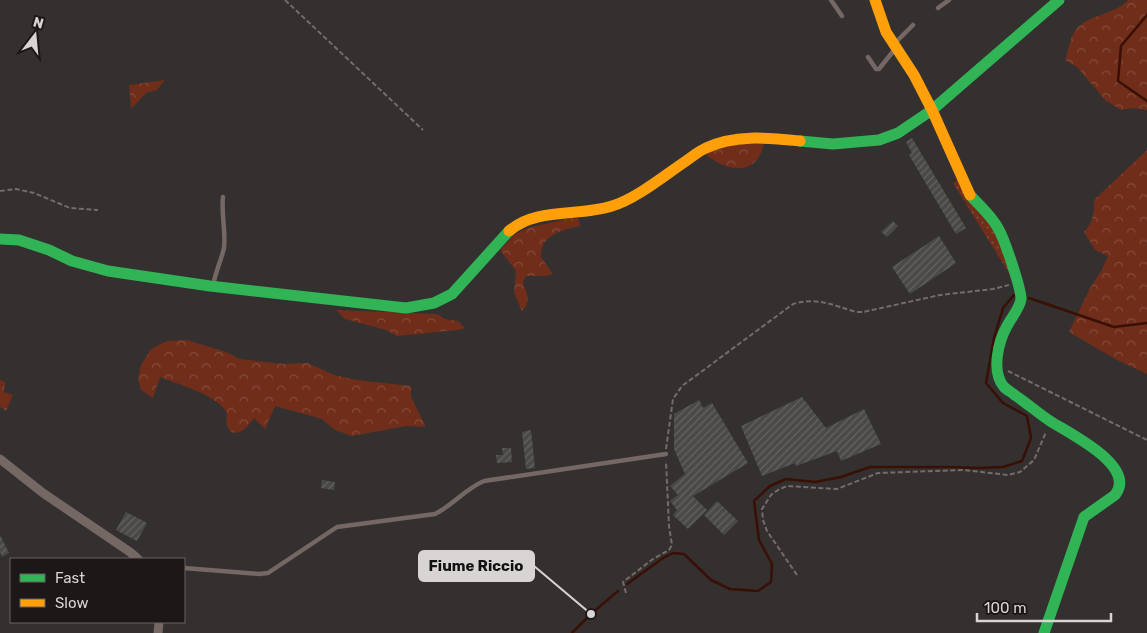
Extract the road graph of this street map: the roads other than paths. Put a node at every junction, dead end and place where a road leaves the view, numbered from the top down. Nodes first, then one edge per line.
1 (830, 0) edge
2 (875, 0) edge
3 (949, 0) edge
4 (1056, 1) edge
5 (938, 8) dead end
6 (842, 16) dead end
7 (913, 25) dead end
8 (896, 45) junction
9 (868, 57) dead end
10 (932, 110) junction
11 (223, 197) dead end
12 (0, 239) edge
13 (213, 286) junction
14 (666, 454) road end
15 (0, 459) edge
16 (137, 558) edge
17 (185, 568) edge
18 (1044, 633) edge

1 - 6 lane
2 - 8 street
3 - 5 lane
4 - 10 street
7 - 8 lane
8 - 9 lane
8 - 10 street
10 - 13 street
10 - 18 street
11 - 13 lane
12 - 13 street
14 - 17 lane
15 - 16 street

